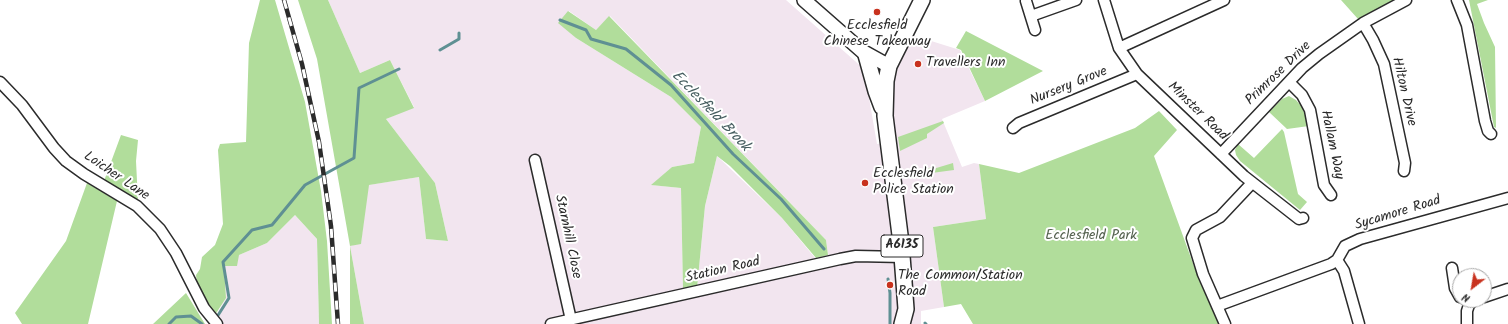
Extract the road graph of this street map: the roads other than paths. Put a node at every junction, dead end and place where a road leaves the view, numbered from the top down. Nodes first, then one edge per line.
1 (804, 0) edge
2 (922, 0) edge
3 (1076, 0) edge
4 (1104, 0) edge
5 (1224, 0) edge
6 (1406, 0) edge
7 (1457, 0) edge
8 (1026, 1) edge
9 (1031, 16) junction
10 (1363, 23) junction
11 (1035, 30) dead end
12 (1119, 48) junction
13 (866, 55) junction
14 (889, 66) junction
15 (1137, 74) junction
16 (0, 82) edge
17 (1289, 82) junction
18 (885, 116) junction
19 (1013, 128) dead end
20 (1491, 134) dead end
21 (1220, 154) junction
22 (535, 160) dead end
23 (1404, 170) dead end
24 (1252, 183) junction
25 (1331, 196) dead end
26 (1508, 198) edge
27 (1303, 218) dead end
28 (903, 257) junction
29 (1337, 260) junction
30 (1508, 289) edge
31 (1492, 294) edge
32 (1217, 306) junction
33 (1468, 308) edge
34 (904, 317) edge
35 (214, 320) edge
36 (571, 320) junction
37 (550, 324) edge
38 (912, 324) edge
39 (1225, 324) edge
40 (1359, 324) edge
41 (1467, 324) edge

1 - 13 main road
2 - 14 main road, A6135
3 - 9 street
4 - 12 street, Minster Road
5 - 12 street
6 - 10 street, Primrose Drive
7 - 20 street
8 - 9 street
9 - 11 street
10 - 17 street, Primrose Drive
10 - 23 street, Hilton Drive
12 - 15 street, Minster Road
13 - 14 main road
13 - 18 main road
14 - 18 main road, A6135
15 - 19 street, Nursery Grove
15 - 21 street, Minster Road
16 - 35 street, Loicher Lane
17 - 21 street, Primrose Drive
17 - 25 street, Hallam Way
18 - 28 main road, A6135
21 - 24 street, Minster Road
22 - 36 street, Starnhill Close
24 - 27 street, Minster Road
24 - 32 street
26 - 29 street, Sycamore Road
28 - 34 main road, A6135
28 - 36 street, Station Road
29 - 32 street, Sycamore Road
29 - 40 street
30 - 31 street
32 - 39 street
33 - 41 street
34 - 38 main road, A6135
36 - 37 street, Station Road

